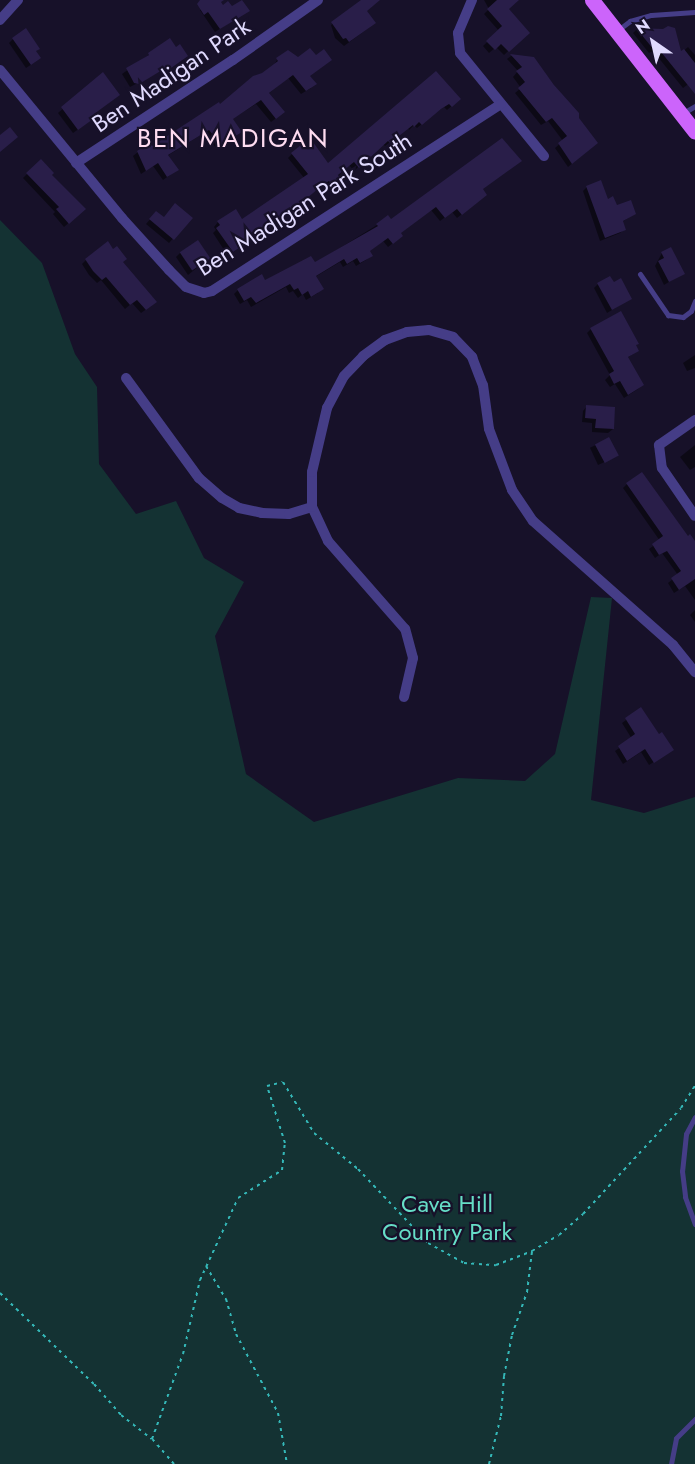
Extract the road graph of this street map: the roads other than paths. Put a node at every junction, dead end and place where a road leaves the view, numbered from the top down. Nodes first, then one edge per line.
1 (18, 0) edge
2 (318, 0) edge
3 (472, 0) edge
4 (592, 0) edge
5 (695, 12) edge
6 (0, 20) edge
7 (616, 31) junction
8 (0, 70) edge
9 (501, 104) junction
10 (695, 106) edge
11 (680, 115) junction
12 (695, 132) edge
13 (544, 156) dead end
14 (76, 163) junction
15 (640, 274) dead end
16 (695, 301) edge
17 (126, 378) dead end
18 (695, 420) edge
19 (312, 507) junction
20 (695, 516) edge
21 (695, 672) edge
22 (404, 697) dead end
23 (695, 1117) edge
24 (695, 1224) edge
25 (695, 1419) edge
26 (671, 1464) edge

1 - 6 street
2 - 14 street, Ben Madigan Park
3 - 9 street
4 - 7 main road
5 - 7 lane
7 - 11 main road
8 - 14 street, Ben Madigan Park South
9 - 13 street
9 - 14 street, Ben Madigan Park South
10 - 11 lane
11 - 12 main road
15 - 16 lane
17 - 19 street
18 - 20 street
19 - 21 street
19 - 22 street
23 - 24 lane
25 - 26 lane

